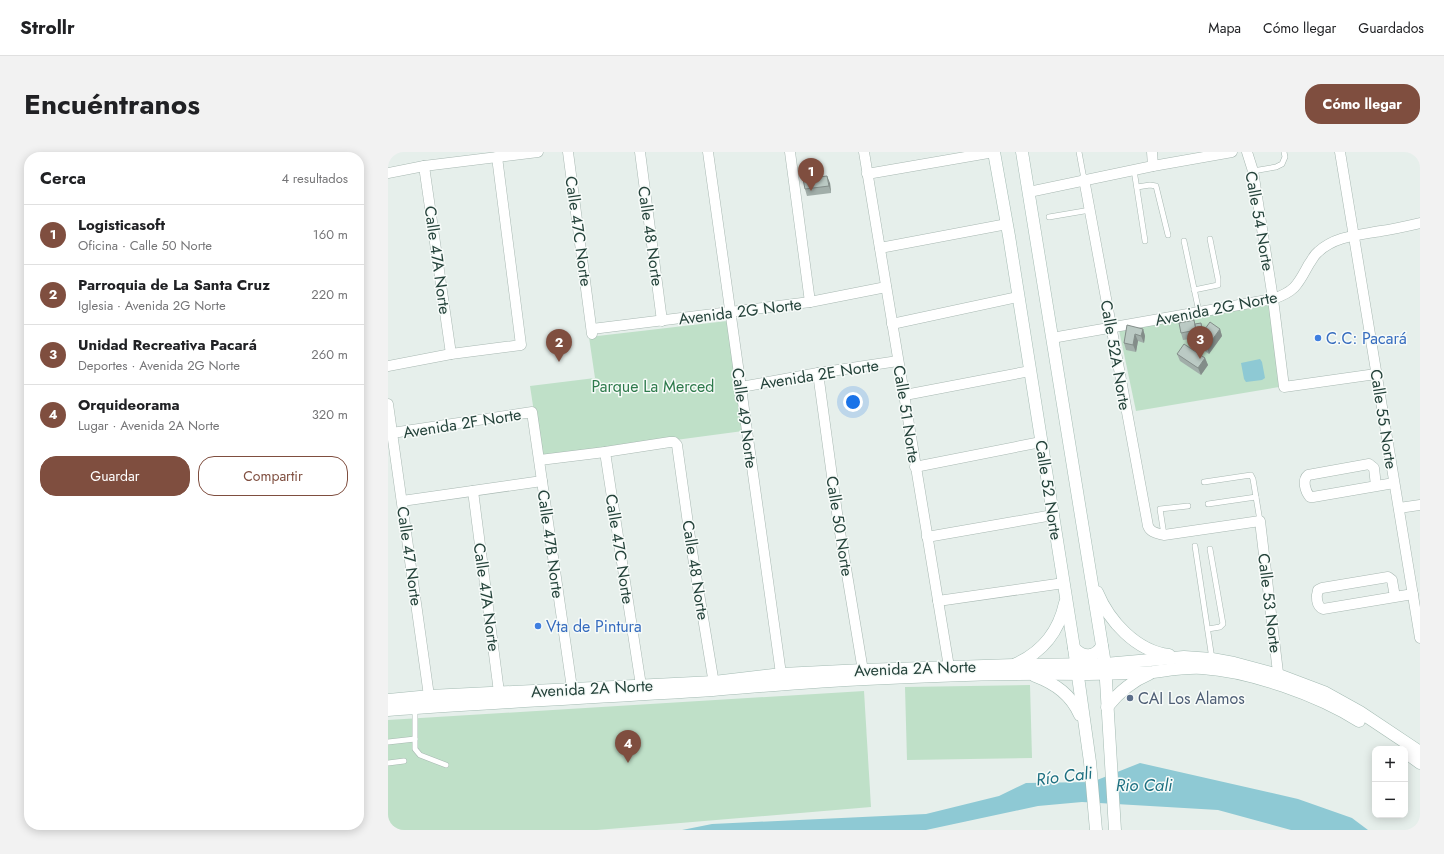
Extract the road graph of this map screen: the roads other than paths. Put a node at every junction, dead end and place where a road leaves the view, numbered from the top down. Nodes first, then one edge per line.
1 (538, 152) edge
2 (568, 152) edge
3 (640, 152) edge
4 (708, 152) edge
5 (790, 152) edge
6 (864, 152) edge
7 (994, 152) edge
8 (1022, 152) edge
9 (1079, 152) edge
10 (1152, 152) edge
11 (1232, 152) edge
12 (1247, 152) edge
13 (1284, 152) edge
14 (1340, 152) edge
15 (497, 158) junction
16 (424, 166) junction
17 (1153, 166) junction
18 (1134, 170) junction
19 (1253, 171) junction
20 (388, 173) edge
21 (867, 174) junction
22 (1084, 179) junction
23 (1137, 187) junction
24 (1029, 192) junction
25 (1090, 210) junction
26 (1049, 217) dead end
27 (1420, 223) edge
28 (1007, 224) junction
29 (1168, 235) dead end
30 (1354, 235) junction
31 (1210, 239) dead end
32 (1145, 241) dead end
33 (1184, 241) dead end
34 (880, 248) junction
35 (886, 287) junction
36 (1194, 290) junction
37 (1018, 297) junction
38 (1273, 300) junction
39 (810, 302) junction
40 (1199, 312) junction
41 (730, 313) junction
42 (662, 321) junction
43 (892, 324) junction
44 (1111, 328) junction
45 (592, 332) joint
46 (1052, 338) junction
47 (451, 354) junction
48 (898, 361) junction
49 (388, 366) edge
50 (1030, 371) junction
51 (818, 373) junction
52 (1376, 374) junction
53 (741, 387) junction
54 (905, 395) junction
55 (388, 404) edge
56 (532, 412) joint
57 (392, 434) junction
58 (1041, 442) junction
59 (391, 452) edge
60 (605, 452) junction
61 (540, 460) junction
62 (915, 467) junction
63 (542, 481) junction
64 (1204, 482) dead end
65 (1394, 483) junction
66 (1376, 486) junction
67 (473, 492) junction
68 (1256, 497) junction
69 (402, 501) junction
70 (1208, 504) dead end
71 (1420, 505) edge
72 (1188, 506) dead end
73 (1399, 508) junction
74 (1053, 515) junction
75 (1260, 521) junction
76 (1164, 535) junction
77 (927, 537) junction
78 (1195, 546) dead end
79 (1210, 549) dead end
80 (1090, 566) junction
81 (1064, 583) junction
82 (1413, 594) junction
83 (1395, 597) junction
84 (1066, 598) junction
85 (938, 601) junction
86 (1208, 628) junction
87 (1420, 638) edge
88 (1102, 646) junction
89 (1074, 648) junction
90 (1184, 657) junction
91 (1212, 659) junction
92 (1016, 669) junction
93 (1077, 669) junction
94 (950, 671) junction
95 (1103, 671) junction
96 (1154, 672) junction
97 (863, 674) junction
98 (782, 679) junction
99 (1279, 679) junction
100 (715, 686) junction
101 (642, 689) junction
102 (573, 694) junction
103 (500, 697) junction
104 (388, 700) edge
105 (430, 702) junction
106 (1107, 707) junction
107 (415, 708) junction
108 (388, 710) edge
109 (1108, 719) junction
110 (1085, 727) junction
111 (415, 739) junction
112 (388, 742) edge
113 (1396, 746) edge
114 (1420, 752) edge
115 (1408, 754) edge
116 (404, 762) dead end
117 (1420, 763) edge
118 (388, 764) edge
119 (446, 765) dead end
120 (1114, 824) edge
121 (1096, 825) edge

1 - 15 street
2 - 45 street, Calle 47C Norte
3 - 42 street, Calle 48 Norte
4 - 41 street, Calle 49 Norte
5 - 39 street
6 - 21 street, Calle 51 Norte
7 - 21 street
7 - 28 main road, Calle 52 Norte
8 - 24 main road, Calle 52 Norte
9 - 22 lane
10 - 17 street
11 - 17 street
12 - 19 street, Calle 54 Norte
13 - 19 lane
14 - 30 street, Calle 55 Norte
15 - 16 street
15 - 47 street
16 - 20 street
16 - 47 street, Calle 47A Norte
17 - 18 street
18 - 22 street
18 - 23 lane
19 - 38 street, Calle 54 Norte
21 - 34 street, Calle 51 Norte
22 - 24 street
22 - 25 street, Calle 52A Norte
23 - 29 lane
23 - 32 lane
24 - 46 main road, Calle 52 Norte
25 - 26 lane
25 - 44 street, Calle 52A Norte
27 - 30 street, Avenida 2G Norte
28 - 34 street
28 - 37 main road, Calle 52 Norte
30 - 38 street, Avenida 2G Norte
30 - 52 street, Calle 55 Norte
31 - 36 lane
33 - 36 lane
34 - 35 street, Calle 51 Norte
35 - 39 street, Avenida 2G Norte
35 - 43 street, Calle 51 Norte
36 - 40 lane
37 - 43 street
37 - 50 main road, Calle 52 Norte
38 - 40 street, Avenida 2G Norte
38 - 52 street, Calle 54 Norte
39 - 41 street, Avenida 2G Norte
40 - 44 street, Avenida 2G Norte
41 - 42 street, Avenida 2G Norte
41 - 53 street, Calle 49 Norte
42 - 45 street, Avenida 2G Norte
43 - 48 street, Calle 51 Norte
44 - 46 street, Avenida 2G Norte
44 - 76 street, Calle 52A Norte
46 - 80 main road, Calle 52 Norte
47 - 49 street
48 - 51 street, Avenida 2E Norte
48 - 54 street, Calle 51 Norte
50 - 54 street
50 - 58 main road, Calle 52 Norte
51 - 53 street, Avenida 2E Norte
51 - 97 street, Calle 50 Norte
52 - 65 street, Calle 55 Norte
53 - 98 street, Calle 49 Norte
54 - 62 street, Calle 51 Norte
55 - 57 street, Calle 47 Norte
56 - 57 street, Avenida 2F Norte
56 - 61 street, Calle 47B Norte
57 - 59 street, Calle 47 Norte
58 - 62 street
58 - 74 main road, Calle 52 Norte
59 - 69 street, Calle 47 Norte
60 - 61 street
60 - 100 street, Calle 48 Norte
60 - 101 street, Calle 47C Norte
61 - 63 street, Calle 47B Norte
62 - 77 street, Calle 51 Norte
63 - 67 street
63 - 102 street, Calle 47B Norte
64 - 68 lane
65 - 66 street
65 - 73 street, Calle 55 Norte
66 - 66 street
67 - 69 street
67 - 103 street, Calle 47A Norte
68 - 70 lane
68 - 75 lane
69 - 105 street, Calle 47 Norte
71 - 73 street
72 - 76 lane
73 - 82 street, Calle 55 Norte
74 - 77 street
74 - 81 main road, Calle 52 Norte
75 - 76 street
75 - 99 street, Calle 53 Norte
77 - 85 street, Calle 51 Norte
78 - 86 lane
79 - 86 lane
80 - 88 main road, Calle 52 Norte
80 - 90 main road
81 - 84 main road, Calle 52 Norte
81 - 85 street
82 - 83 street
82 - 87 street, Calle 55 Norte
83 - 83 street
84 - 89 main road, Calle 52 Norte
84 - 92 main road
85 - 94 street, Calle 51 Norte
86 - 91 lane
88 - 89 main road
88 - 95 main road, Calle 52 Norte
89 - 93 main road, Calle 52 Norte
90 - 91 main road, Avenida 2A Norte
90 - 95 main road, Avenida 2A Norte
91 - 99 main road, Avenida 2A Norte
92 - 93 main road, Avenida 2A Norte
92 - 94 main road, Avenida 2A Norte
92 - 110 main road
93 - 95 main road, Avenida 2A Norte
93 - 110 main road, Calle 52 Norte
94 - 97 main road, Avenida 2A Norte
95 - 96 main road, Avenida 2A Norte
95 - 106 main road, Calle 52 Norte
95 - 109 main road
96 - 99 main road, Avenida 2A Norte
96 - 106 main road
97 - 98 main road, Avenida 2A Norte
98 - 100 main road, Avenida 2A Norte
99 - 113 main road, Avenida 2A Norte
99 - 114 main road, Avenida 2A Norte
100 - 101 main road, Avenida 2A Norte
101 - 102 main road, Avenida 2A Norte
102 - 103 main road, Avenida 2A Norte
103 - 105 main road, Avenida 2A Norte
104 - 105 main road, Avenida 2A Norte
105 - 107 main road, Avenida 2A Norte
106 - 109 main road, Calle 52 Norte
107 - 108 main road, Avenida 2A Norte
107 - 111 lane
109 - 120 main road, Calle 52 Norte
110 - 121 main road, Calle 52 Norte
111 - 112 lane
111 - 119 lane
115 - 117 main road
116 - 118 lane

